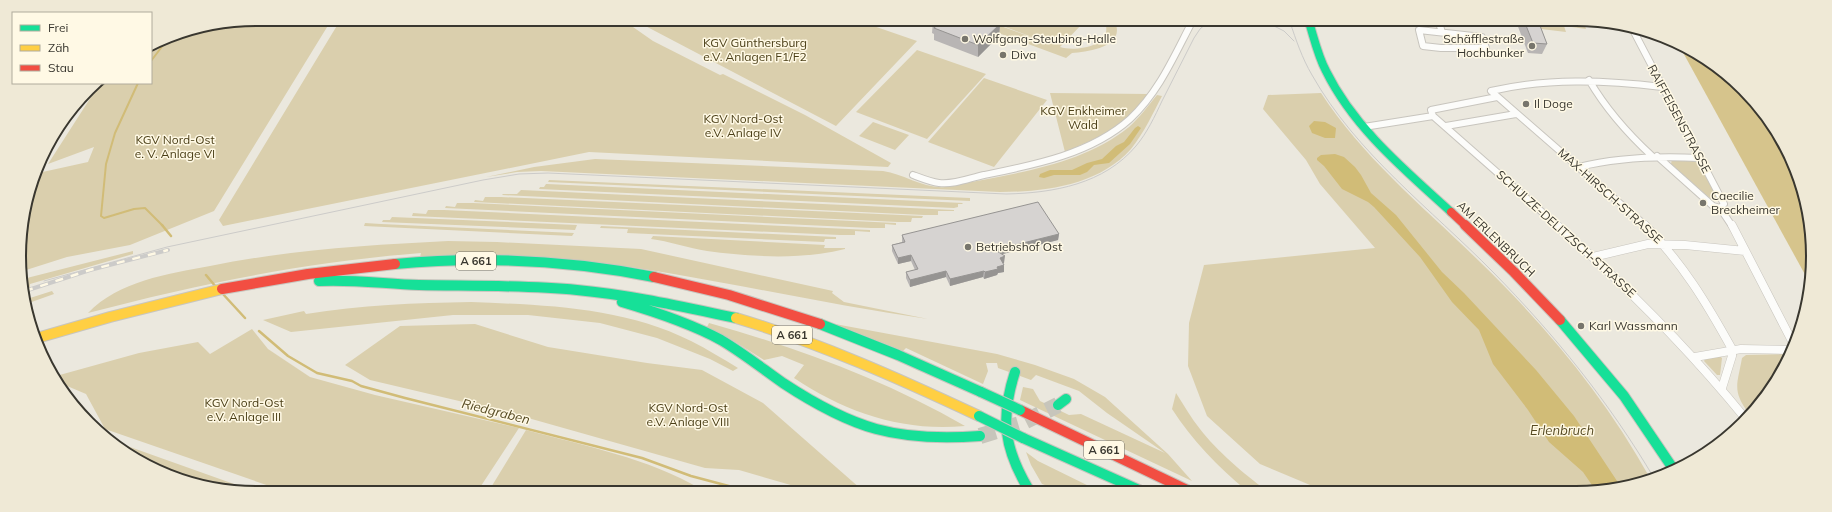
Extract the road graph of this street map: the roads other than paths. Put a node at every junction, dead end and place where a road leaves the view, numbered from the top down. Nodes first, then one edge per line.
1 (1190, 26) edge
2 (1310, 26) edge
3 (1440, 26) edge
4 (1442, 32) junction
5 (1635, 34) edge
6 (1589, 80) junction
7 (1662, 87) junction
8 (1498, 97) junction
9 (1516, 114) junction
10 (1433, 116) junction
11 (1446, 126) junction
12 (1364, 127) junction
13 (1654, 156) junction
14 (1699, 158) junction
15 (1579, 167) junction
16 (913, 175) dead end
17 (1720, 208) junction
18 (1663, 243) junction
19 (1745, 251) junction
20 (1593, 257) junction
21 (309, 278) junction
22 (593, 292) junction
23 (41, 337) edge
24 (1790, 338) edge
25 (44, 344) edge
26 (1732, 349) junction
27 (1785, 350) edge
28 (1695, 357) junction
29 (1015, 372) dead end
30 (1722, 388) junction
31 (1066, 399) dead end
32 (1058, 405) tunnel mouth
33 (1743, 414) edge
34 (980, 436) tunnel mouth
35 (1671, 465) edge
36 (1027, 486) edge
37 (1130, 486) edge
38 (1179, 486) edge

1 - 16 street
2 - 12 main road, AM ERLENBRUCH
3 - 4 street
4 - 4 street
5 - 7 street, RAIFFEISENSTRASSE
6 - 7 street
6 - 8 street
6 - 13 street, RAIFFEISENSTRASSE
7 - 14 street, RAIFFEISENSTRASSE
8 - 9 street, MAX-HIRSCH-STRASSE
8 - 10 street
9 - 11 street
9 - 15 street, MAX-HIRSCH-STRASSE
10 - 11 street, SCHULZE-DELITZSCH-STRASSE
10 - 12 street
11 - 20 street, SCHULZE-DELITZSCH-STRASSE
12 - 35 main road, AM ERLENBRUCH
13 - 14 street
13 - 15 street
13 - 17 street, RAIFFEISENSTRASSE
14 - 17 street, RAIFFEISENSTRASSE
15 - 18 street, MAX-HIRSCH-STRASSE
17 - 19 street, RAIFFEISENSTRASSE
18 - 19 street
18 - 20 street
18 - 26 street, MAX-HIRSCH-STRASSE
19 - 24 street, RAIFFEISENSTRASSE
20 - 28 street, SCHULZE-DELITZSCH-STRASSE
21 - 22 main road, A 661
21 - 23 main road, A 661
21 - 25 main road, A 661
21 - 38 main road, A 661, bridge
22 - 34 main road
22 - 37 main road, A 661, bridge
26 - 27 street
26 - 28 street
26 - 30 street
28 - 30 street, SCHULZE-DELITZSCH-STRASSE
29 - 36 main road
30 - 33 street, SCHULZE-DELITZSCH-STRASSE
31 - 32 main road

